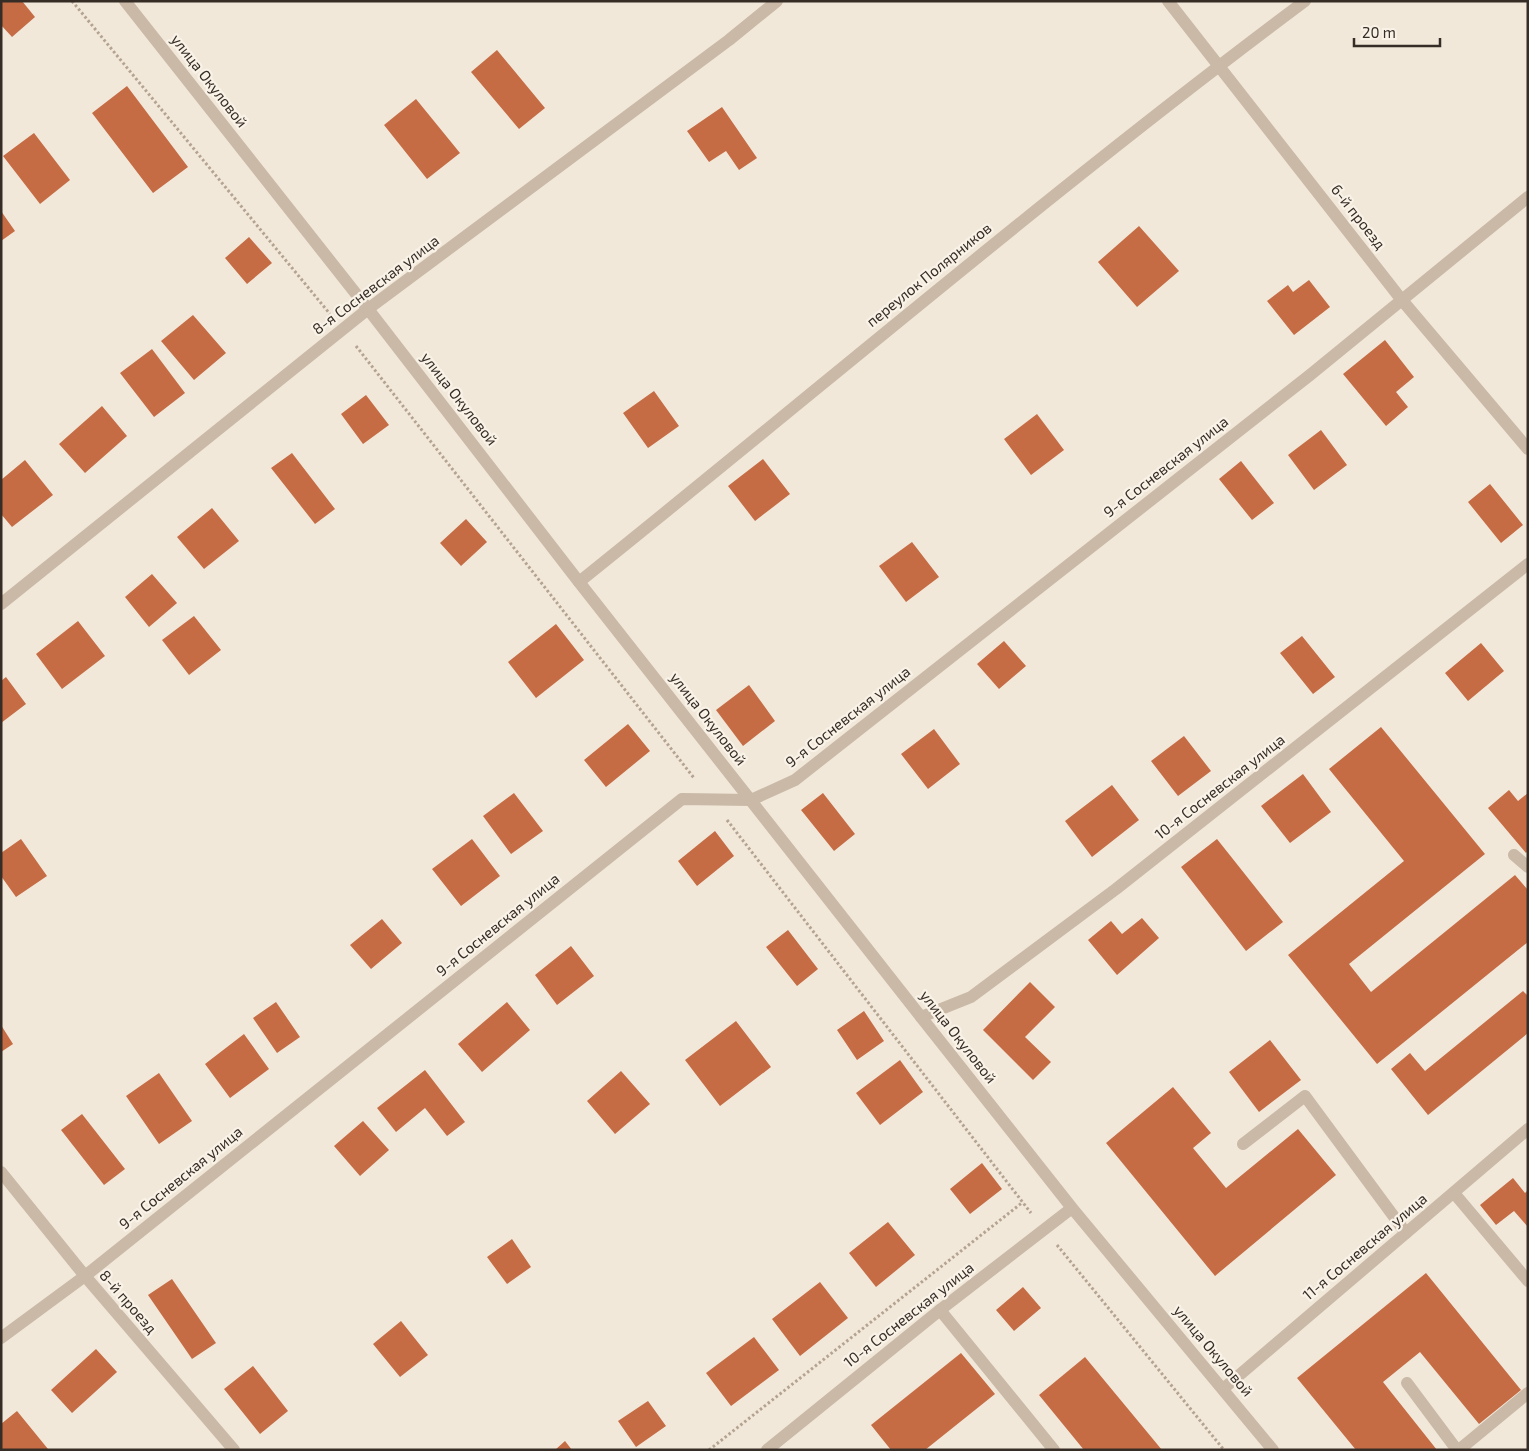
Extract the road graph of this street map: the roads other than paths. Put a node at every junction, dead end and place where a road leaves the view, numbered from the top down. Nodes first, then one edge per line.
1 (125, 1) edge
2 (777, 1) edge
3 (1168, 1) edge
4 (1305, 1) edge
5 (1218, 66) junction
6 (1528, 197) edge
7 (1402, 299) junction
8 (368, 309) junction
9 (1528, 449) edge
10 (1528, 564) edge
11 (579, 582) junction
12 (1, 604) edge
13 (751, 800) junction
14 (1514, 856) dead end
15 (1528, 867) edge
16 (921, 1017) junction
17 (1528, 1129) edge
18 (1243, 1144) dead end
19 (1, 1172) edge
20 (1454, 1193) junction
21 (1072, 1208) junction
22 (1406, 1233) junction
23 (85, 1276) junction
24 (1528, 1281) edge
25 (940, 1310) junction
26 (1, 1338) edge
27 (1407, 1384) dead end
28 (1223, 1389) junction
29 (1528, 1393) edge
30 (234, 1450) edge
31 (767, 1450) edge
32 (1054, 1450) edge
33 (1273, 1450) edge
34 (1458, 1450) edge

1 - 8 street, улица Окуловой
2 - 8 street, 8-я Сосневская улица
3 - 5 street, 6-й проезд
4 - 5 street, переулок Полярников
5 - 7 street, 6-й проезд
5 - 11 street, переулок Полярников
6 - 7 street, 9-я Сосневская улица
7 - 9 street, 6-й проезд
7 - 13 street, 9-я Сосневская улица
8 - 11 street, улица Окуловой
8 - 12 street, 8-я Сосневская улица
10 - 16 street, 10-я Сосневская улица
11 - 13 street, улица Окуловой
13 - 16 street, улица Окуловой
13 - 23 street, 9-я Сосневская улица
14 - 15 street
16 - 21 street, улица Окуловой
17 - 20 street, 11-я Сосневская улица
18 - 22 street
19 - 23 street, 8-й проезд
20 - 22 street, 11-я Сосневская улица
20 - 24 street
21 - 25 street, 10-я Сосневская улица
21 - 28 street, улица Окуловой
22 - 28 street, 11-я Сосневская улица
23 - 26 street, 9-я Сосневская улица
23 - 30 street, 8-й проезд
25 - 31 street, 10-я Сосневская улица
25 - 32 street
27 - 34 street
28 - 33 street, улица Окуловой
29 - 34 street

